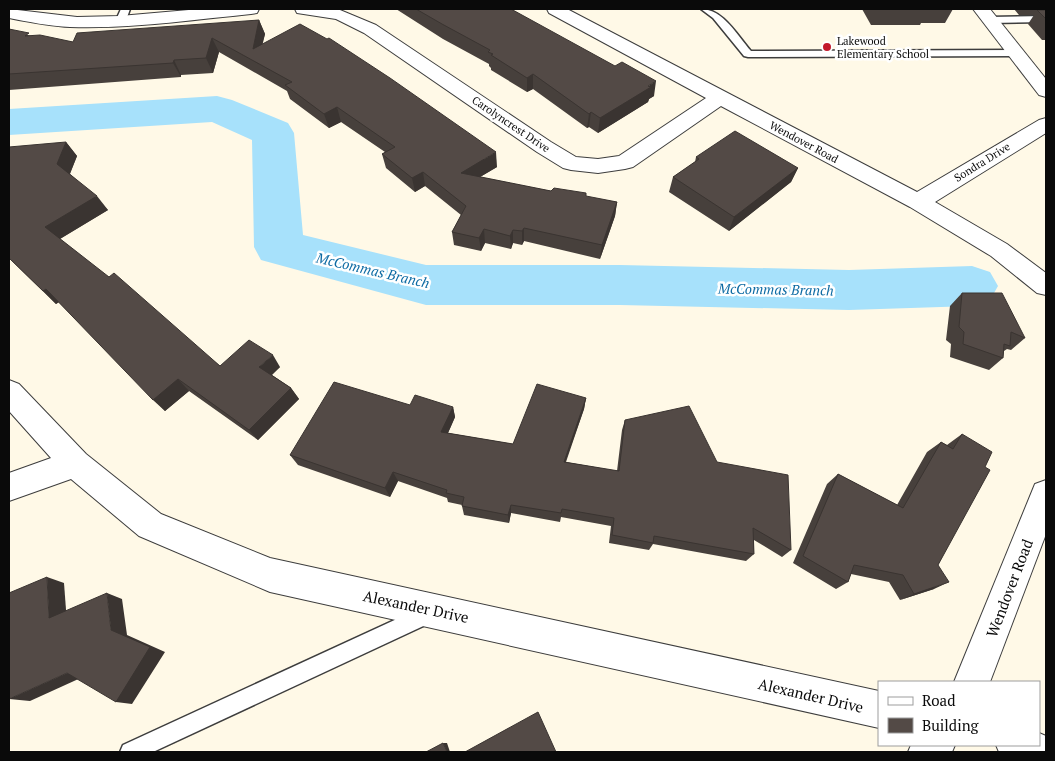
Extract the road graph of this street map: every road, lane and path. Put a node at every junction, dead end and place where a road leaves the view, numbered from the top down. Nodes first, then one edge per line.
1 (251, 9) edge
2 (304, 9) edge
3 (555, 9) edge
4 (705, 9) edge
5 (9, 13) edge
6 (986, 14) edge
7 (123, 15) edge
8 (1046, 19) edge
9 (1017, 53) junction
10 (1046, 91) edge
11 (720, 98) junction
12 (1043, 130) edge
13 (918, 202) junction
14 (1046, 286) edge
15 (9, 392) edge
16 (75, 464) junction
17 (9, 487) edge
18 (1046, 494) edge
19 (436, 610) junction
20 (972, 681) edge
21 (878, 710) edge
22 (1018, 746) edge
23 (130, 752) edge
24 (1038, 752) edge

1 - 7 street
2 - 11 street, Carolyncrest Drive
3 - 11 street, Wendover Road
4 - 9 lane
5 - 7 street
6 - 8 lane
6 - 9 street
9 - 10 street
11 - 13 street, Wendover Road
12 - 13 street, Sondra Drive
13 - 14 street, Wendover Road
15 - 16 street, Alexander Drive
16 - 17 street
16 - 19 street, Alexander Drive
18 - 20 street, Wendover Road
19 - 21 street, Alexander Drive
19 - 23 lane
22 - 24 street

